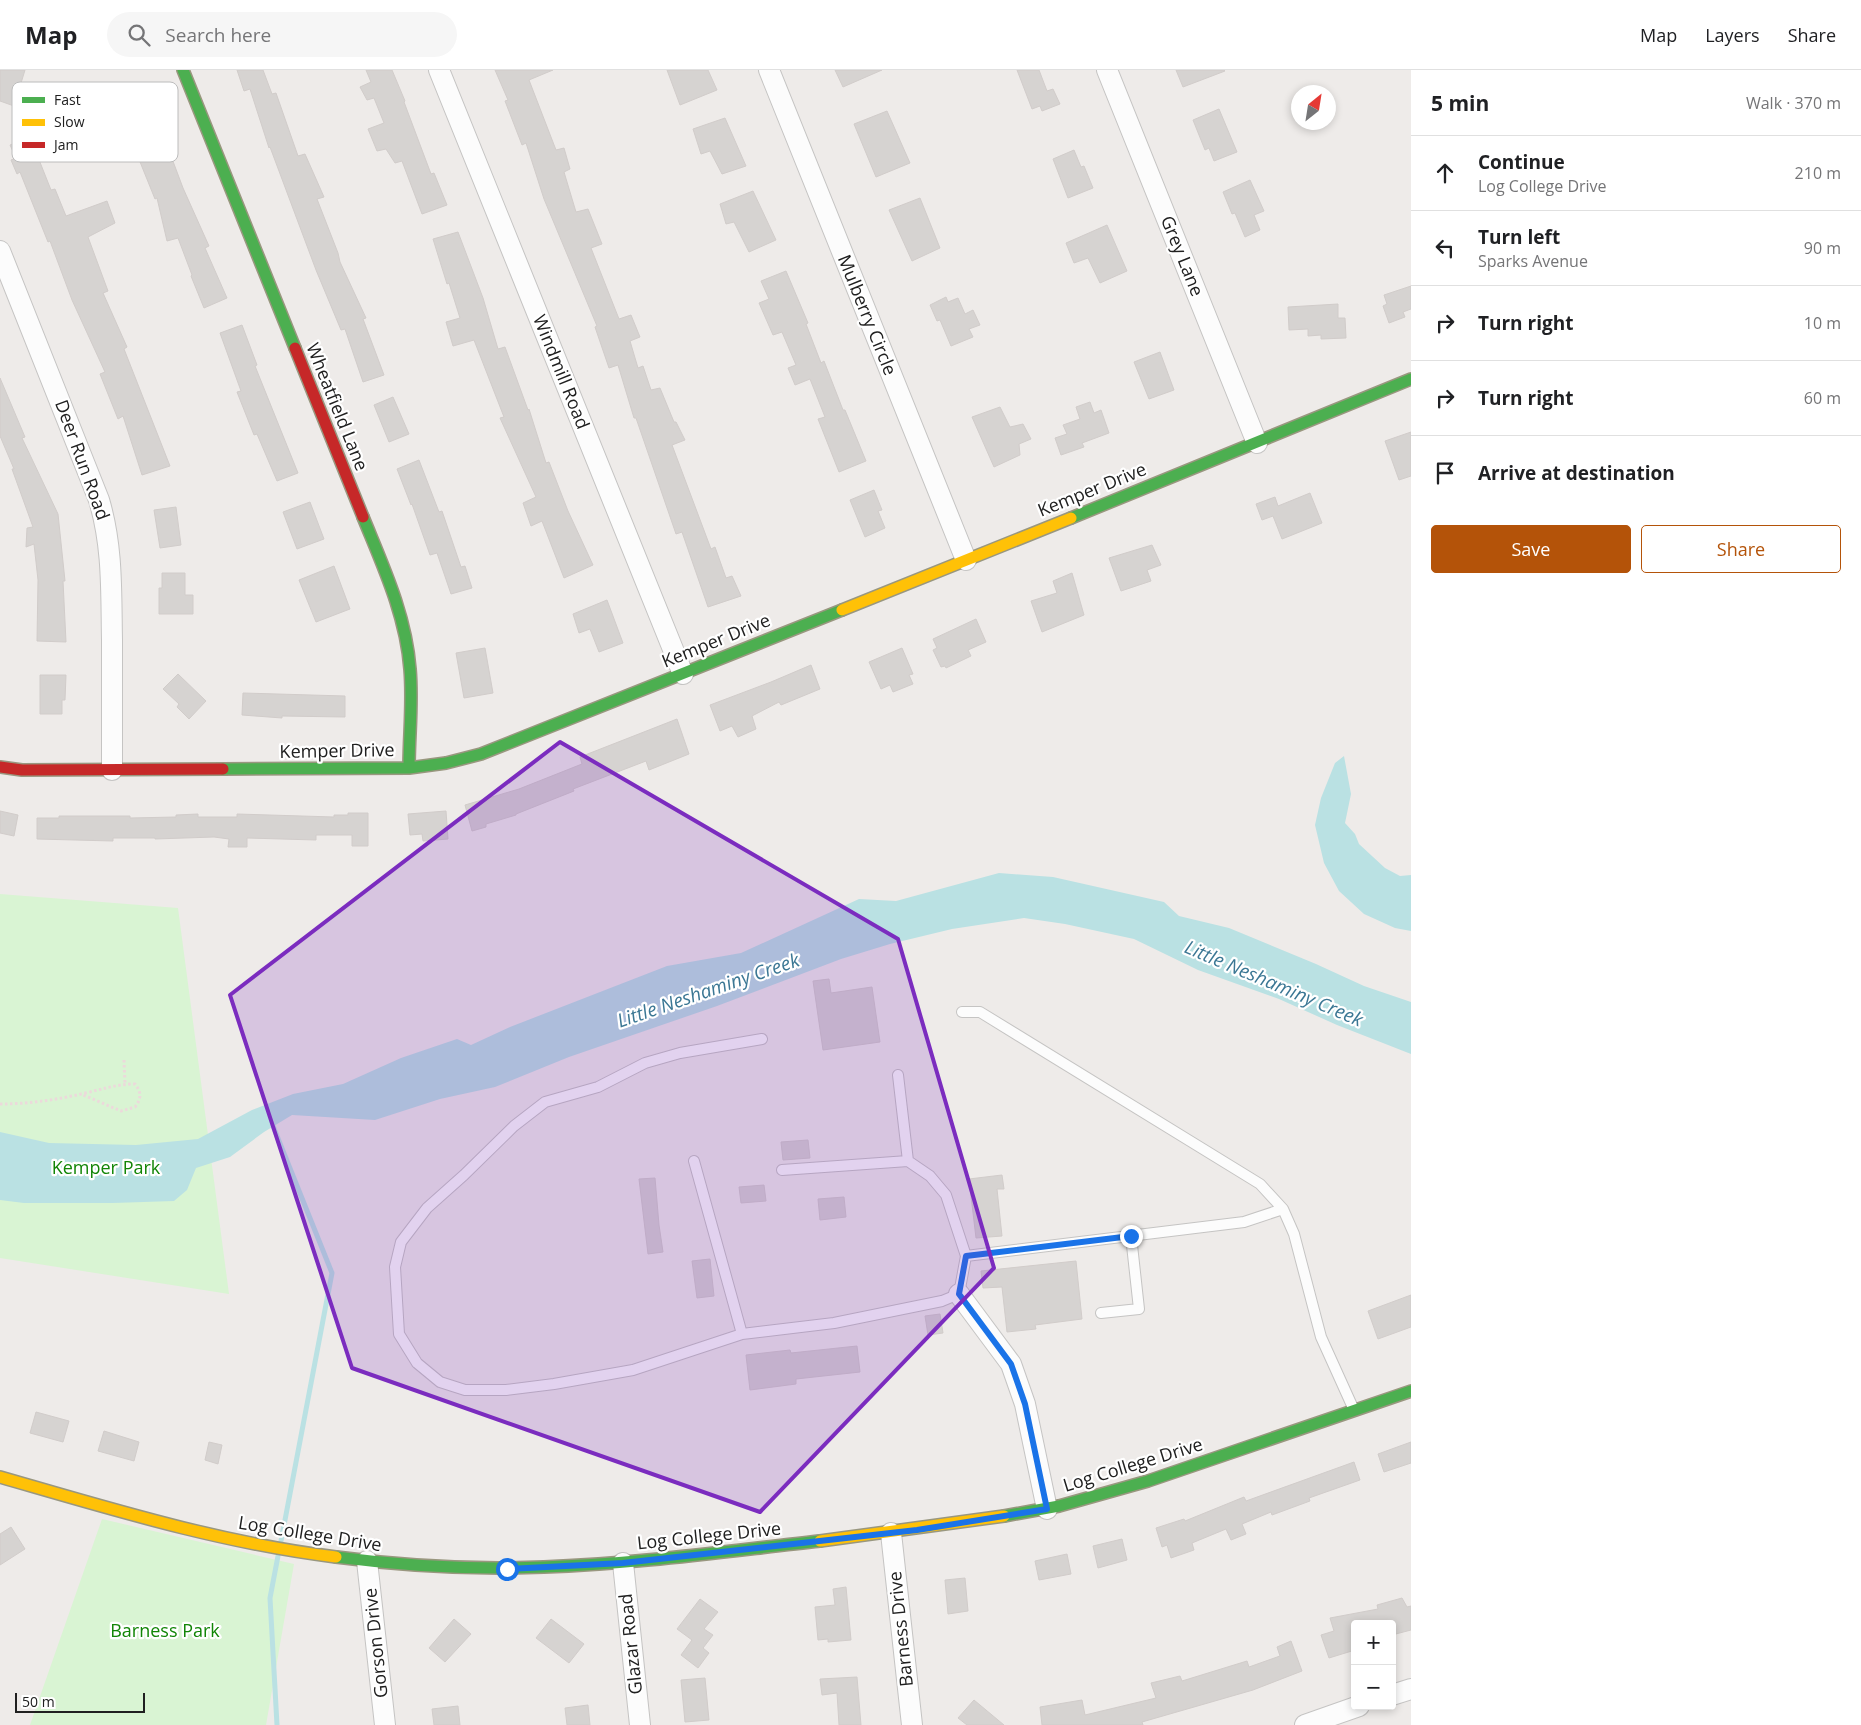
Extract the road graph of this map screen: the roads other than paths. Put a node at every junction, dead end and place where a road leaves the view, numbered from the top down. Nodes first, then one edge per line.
1 (183, 70) edge
2 (439, 70) edge
3 (769, 70) edge
4 (1107, 70) edge
5 (0, 251) edge
6 (1411, 380) edge
7 (1257, 443) junction
8 (966, 560) junction
9 (683, 674) junction
10 (0, 767) edge
11 (409, 768) junction
12 (112, 770) junction
13 (962, 1012) dead end
14 (762, 1039) dead end
15 (898, 1075) dead end
16 (908, 1161) junction
17 (694, 1162) dead end
18 (782, 1170) dead end
19 (1283, 1209) junction
20 (1131, 1236) junction
21 (966, 1256) junction
22 (959, 1294) junction
23 (1101, 1312) dead end
24 (742, 1334) junction
25 (1411, 1392) edge
26 (1355, 1410) junction
27 (0, 1477) edge
28 (1047, 1509) junction
29 (891, 1533) junction
30 (367, 1561) junction
31 (623, 1563) junction
32 (1411, 1688) edge
33 (1396, 1694) edge
34 (1351, 1709) edge
35 (385, 1725) edge
36 (640, 1725) edge
37 (912, 1725) edge
38 (1305, 1725) edge

1 - 11 street, Wheatfield Lane
2 - 9 street, Windmill Road
3 - 8 street, Mulberry Circle
4 - 7 street, Grey Lane
5 - 12 street, Deer Run Road
6 - 7 street, Kemper Drive
7 - 8 street, Kemper Drive
8 - 9 street, Kemper Drive
9 - 11 street, Kemper Drive
10 - 12 street, Kemper Drive
11 - 12 street, Kemper Drive
13 - 19 lane
14 - 24 lane
15 - 16 lane
16 - 18 lane
16 - 21 lane
17 - 24 lane
19 - 20 lane
19 - 26 lane
20 - 21 lane
20 - 23 lane
21 - 22 lane
22 - 24 lane
22 - 28 street
25 - 26 street, Log College Drive
26 - 28 street, Log College Drive
27 - 30 street, Log College Drive
28 - 29 street, Log College Drive
29 - 31 street, Log College Drive
29 - 37 street, Barness Drive
30 - 31 street, Log College Drive
30 - 35 street, Gorson Drive
31 - 36 street, Glazar Road
32 - 33 street
34 - 38 street

